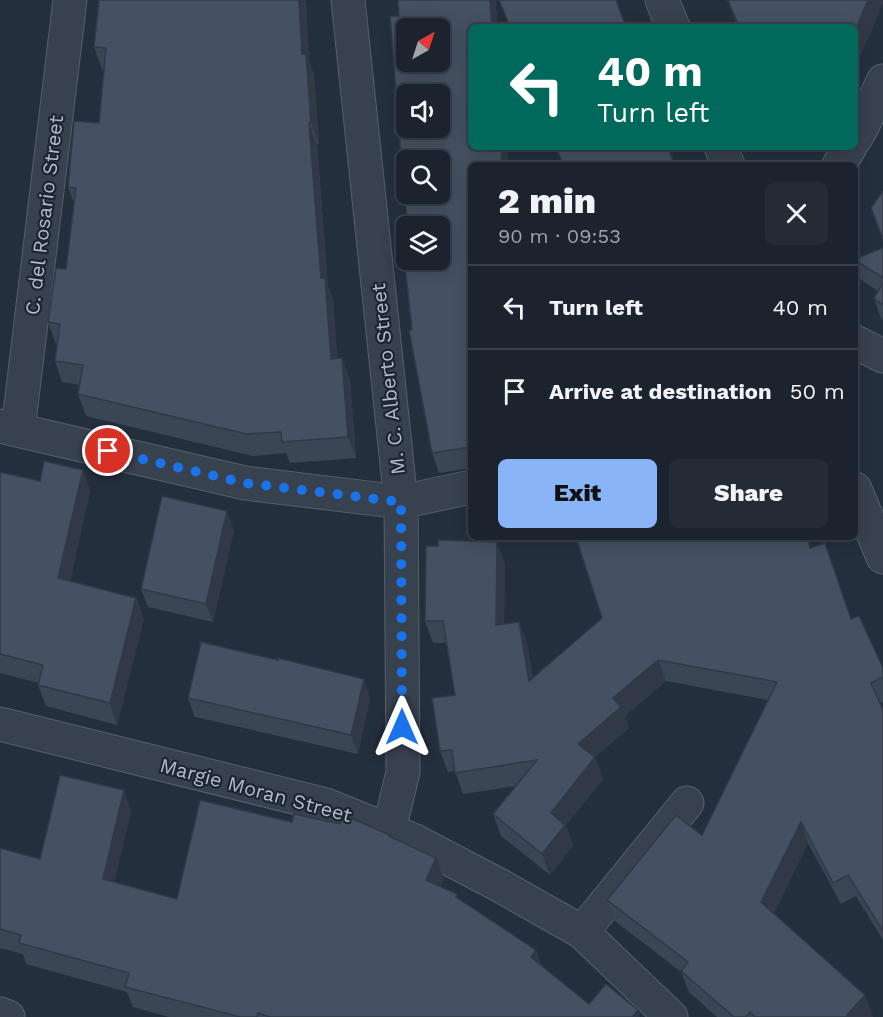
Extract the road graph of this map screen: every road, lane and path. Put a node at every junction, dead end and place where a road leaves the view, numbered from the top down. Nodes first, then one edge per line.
1 (70, 0) edge
2 (348, 0) edge
3 (662, 0) edge
4 (672, 24) edge
5 (883, 81) edge
6 (858, 134) edge
7 (858, 344) edge
8 (883, 356) edge
9 (9, 428) edge
10 (468, 488) edge
11 (858, 496) edge
12 (401, 502) junction
13 (883, 557) edge
14 (0, 724) edge
15 (687, 803) dead end
16 (389, 830) junction
17 (582, 932) junction
18 (0, 1014) edge
19 (8, 1017) edge
20 (671, 1017) edge

1 - 9 street, C. del Rosario Street
2 - 12 street, M. C. Alberto Street
3 - 4 street
5 - 6 street
7 - 8 street
9 - 12 street
10 - 12 street
11 - 13 street
12 - 16 street, M. C. Alberto Street
14 - 16 street, Margie Moran Street
15 - 17 street
16 - 17 street, Margie Moran Street
17 - 20 street, Margie Moran Street
18 - 19 street

